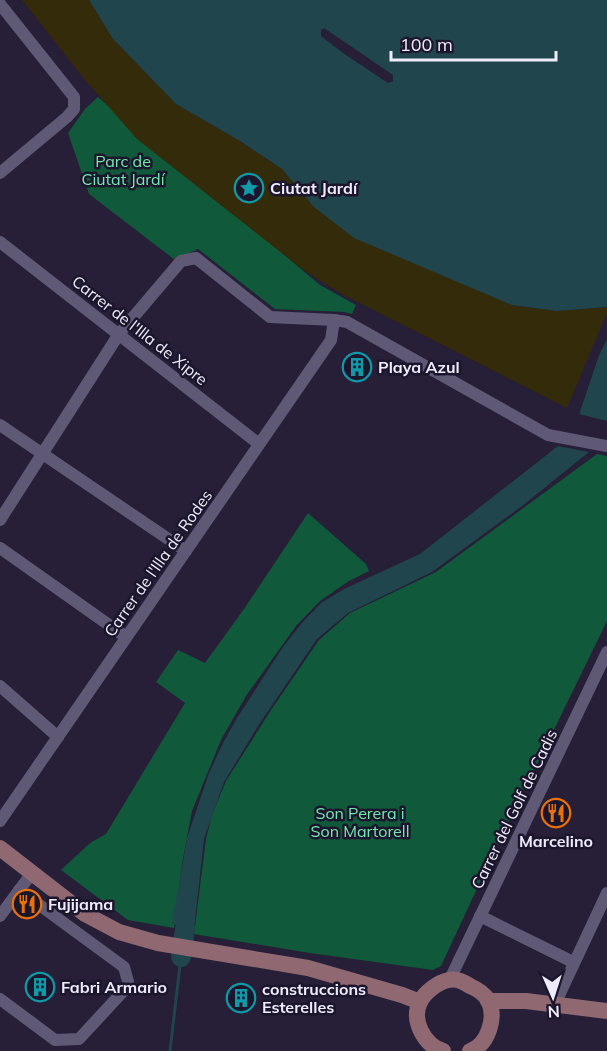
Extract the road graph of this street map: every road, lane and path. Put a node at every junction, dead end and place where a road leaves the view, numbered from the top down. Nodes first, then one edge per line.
1 (0, 4) edge
2 (0, 173) edge
3 (0, 242) edge
4 (334, 320) junction
5 (119, 334) junction
6 (0, 425) edge
7 (259, 444) junction
8 (603, 445) edge
9 (42, 454) junction
10 (0, 520) edge
11 (0, 548) edge
12 (186, 551) junction
13 (126, 637) junction
14 (607, 652) edge
15 (604, 668) edge
16 (0, 686) edge
17 (58, 737) junction
18 (0, 821) edge
19 (0, 849) edge
20 (32, 873) junction
21 (20, 890) junction
22 (607, 892) edge
23 (0, 916) edge
24 (480, 916) junction
25 (573, 962) junction
26 (450, 979) junction
27 (0, 999) edge
28 (488, 1001) junction
29 (420, 1002) junction
30 (555, 1004) junction
31 (607, 1011) edge
32 (474, 1050) edge
33 (442, 1051) edge

1 - 2 street
3 - 5 street, Carrer de l'Illa de Xipre
4 - 5 street
4 - 7 street, Carrer de l'Illa de Rodes
4 - 8 street
5 - 7 street, Carrer de l'Illa de Xipre
5 - 9 street
6 - 9 street
7 - 12 street, Carrer de l'Illa de Rodes
9 - 10 street
9 - 12 street
11 - 13 street
12 - 13 street, Carrer de l'Illa de Rodes
13 - 17 street, Carrer de l'Illa de Rodes
14 - 15 street, Carrer del Golf de Cadis
15 - 24 street, Carrer del Golf de Cadis
16 - 17 street
17 - 18 street, Carrer de l'Illa de Rodes
19 - 20 street
20 - 21 street
20 - 29 street
21 - 23 street
21 - 27 street
22 - 25 street
24 - 25 street
24 - 26 street, Carrer del Golf de Cadis
25 - 30 street
26 - 28 street
26 - 29 street
28 - 30 street
28 - 32 street
29 - 33 street
30 - 31 street

